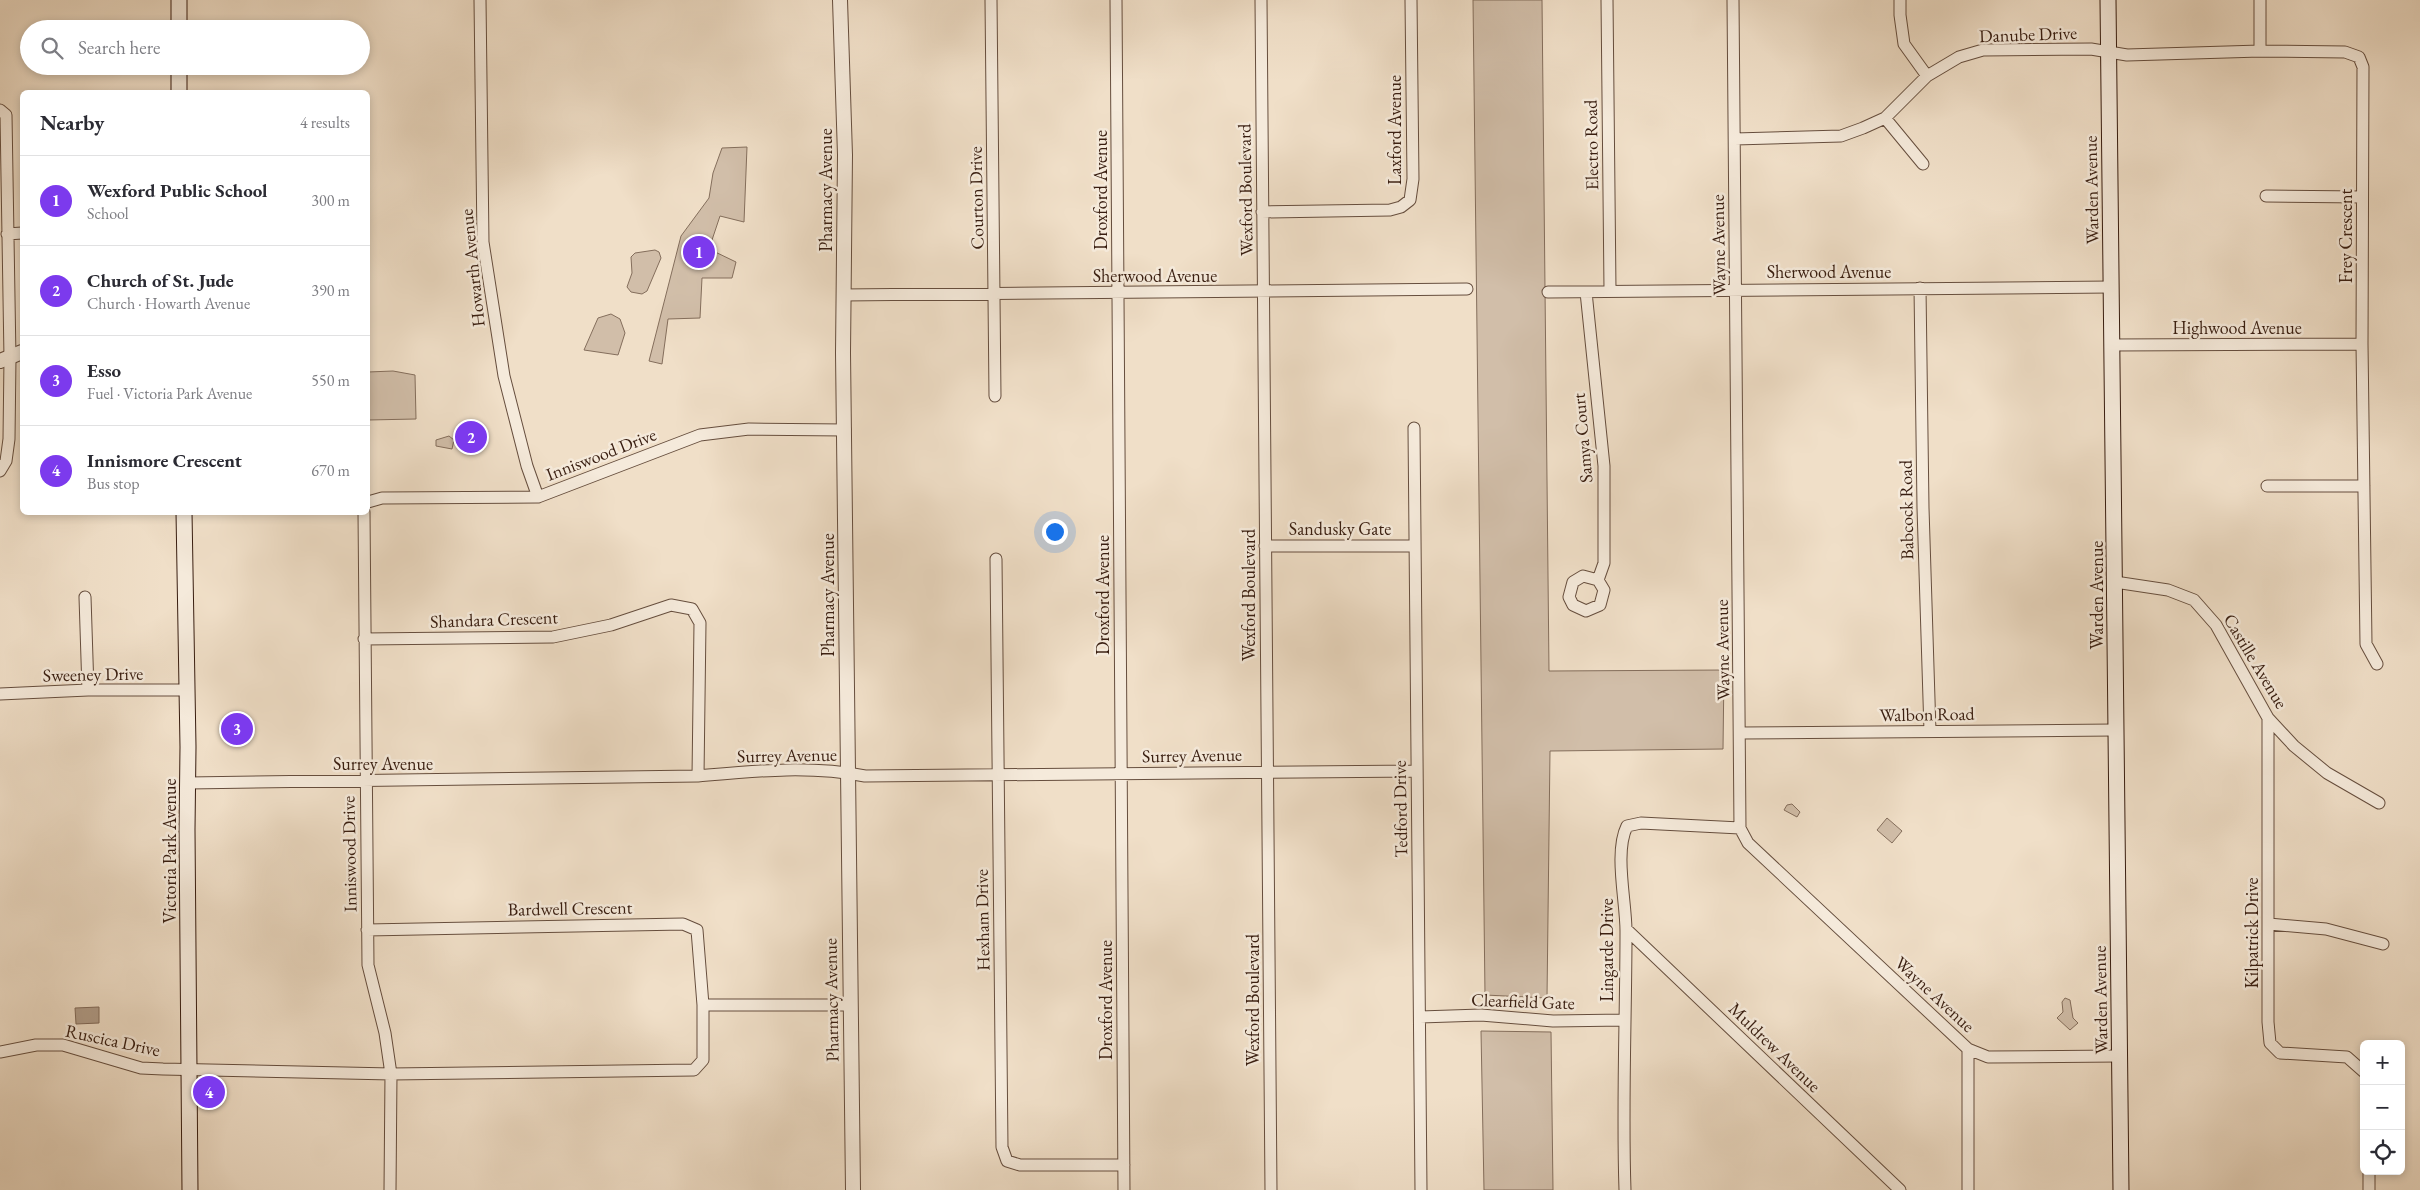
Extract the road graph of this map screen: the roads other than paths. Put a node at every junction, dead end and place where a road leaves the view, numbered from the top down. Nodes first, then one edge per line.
1 (179, 0) edge
2 (480, 0) edge
3 (840, 0) edge
4 (991, 0) edge
5 (1116, 0) edge
6 (1261, 0) edge
7 (1411, 0) edge
8 (1607, 0) edge
9 (1733, 0) edge
10 (1900, 0) edge
11 (2108, 0) edge
12 (2260, 0) edge
13 (179, 20) edge
14 (2108, 51) junction
15 (2260, 51) junction
16 (179, 75) edge
17 (1927, 76) junction
18 (180, 90) edge
19 (3, 113) edge
20 (1885, 118) junction
21 (1735, 139) junction
22 (1923, 164) dead end
23 (2266, 196) dead end
24 (2362, 197) junction
25 (1262, 212) junction
26 (20, 233) edge
27 (7, 234) junction
28 (2111, 287) junction
29 (1920, 288) junction
30 (1467, 289) dead end
31 (1736, 289) junction
32 (1610, 290) junction
33 (1117, 292) junction
34 (1264, 292) junction
35 (1548, 292) dead end
36 (1586, 292) junction
37 (994, 293) junction
38 (843, 296) junction
39 (2362, 344) junction
40 (2112, 345) junction
41 (11, 357) edge
42 (995, 396) dead end
43 (1414, 428) dead end
44 (845, 430) junction
45 (0, 471) edge
46 (2267, 486) dead end
47 (2364, 486) junction
48 (538, 497) junction
49 (370, 501) edge
50 (184, 515) edge
51 (364, 515) edge
52 (1265, 546) junction
53 (1415, 546) junction
54 (996, 559) dead end
55 (1598, 580) dead end
56 (2115, 582) junction
57 (85, 597) dead end
58 (364, 639) junction
59 (2377, 664) dead end
60 (88, 690) junction
61 (186, 690) junction
62 (0, 694) edge
63 (2268, 718) junction
64 (2114, 730) junction
65 (1930, 731) junction
66 (1741, 733) junction
67 (1417, 771) junction
68 (847, 772) junction
69 (1267, 772) junction
70 (1121, 773) junction
71 (998, 775) junction
72 (698, 776) junction
73 (365, 781) junction
74 (188, 783) junction
75 (2379, 803) dead end
76 (1740, 828) junction
77 (2269, 924) junction
78 (1626, 929) junction
79 (367, 930) junction
80 (2384, 944) dead end
81 (704, 1005) junction
82 (850, 1005) junction
83 (1420, 1017) junction
84 (1624, 1020) junction
85 (1968, 1049) junction
86 (0, 1052) edge
87 (2119, 1056) junction
88 (188, 1069) junction
89 (2360, 1069) edge
90 (391, 1074) junction
91 (1124, 1165) junction
92 (2369, 1175) edge
93 (190, 1190) edge
94 (390, 1190) edge
95 (853, 1190) edge
96 (1124, 1190) edge
97 (1271, 1190) edge
98 (1421, 1190) edge
99 (1625, 1190) edge
100 (1900, 1190) edge
101 (1968, 1190) edge
102 (2121, 1190) edge
103 (2369, 1190) edge

1 - 13 main road
2 - 48 street, Howarth Avenue
3 - 38 street, Pharmacy Avenue
4 - 37 street, Courton Drive
5 - 33 street, Droxford Avenue
6 - 25 street, Wexford Boulevard
7 - 25 street, Laxford Avenue
8 - 32 street, Electro Road
9 - 21 street, Wayne Avenue
10 - 17 street
11 - 14 main road, Warden Avenue
12 - 15 street
14 - 15 street, Frey Crescent
14 - 17 street, Danube Drive
14 - 28 main road, Warden Avenue
15 - 24 street, Frey Crescent
16 - 18 main road
17 - 20 street, Danube Drive
19 - 27 street
20 - 21 street, Danube Drive
20 - 22 street
21 - 31 street, Wayne Avenue
23 - 24 street
24 - 39 street, Frey Crescent
25 - 34 street, Wexford Boulevard
26 - 27 street
27 - 41 street
28 - 29 street, Sherwood Avenue
28 - 40 main road, Warden Avenue
29 - 31 street, Sherwood Avenue
29 - 65 street, Babcock Road
30 - 34 street, Sherwood Avenue
31 - 32 street, Sherwood Avenue
31 - 66 street, Wayne Avenue
32 - 36 street, Sherwood Avenue
33 - 34 street, Sherwood Avenue
33 - 37 street, Sherwood Avenue
33 - 70 street, Droxford Avenue
34 - 52 street, Wexford Boulevard
35 - 36 street, Sherwood Avenue
36 - 55 street, Samya Court
37 - 38 street, Sherwood Avenue
37 - 42 street, Courton Drive
38 - 44 street, Pharmacy Avenue
39 - 40 street, Highwood Avenue
39 - 47 street, Frey Crescent
40 - 56 main road, Warden Avenue
41 - 45 street
43 - 53 street, Tedford Drive
44 - 48 street, Inniswood Drive
44 - 68 street, Pharmacy Avenue
46 - 47 street
47 - 59 street, Frey Crescent
48 - 49 street, Inniswood Drive
50 - 61 main road, Victoria Park Avenue
51 - 58 street, Inniswood Drive
52 - 53 street, Sandusky Gate
52 - 69 street, Wexford Boulevard
53 - 67 street, Tedford Drive
54 - 71 street, Hexham Drive
56 - 63 street, Castille Avenue
56 - 64 main road, Warden Avenue
57 - 60 street
58 - 72 street, Shandara Crescent
58 - 73 street, Inniswood Drive
60 - 61 street, Sweeney Drive
60 - 62 street, Sweeney Drive
61 - 74 main road, Victoria Park Avenue
63 - 75 street, Castille Avenue
63 - 77 street, Kilpatrick Drive
64 - 65 street, Walbon Road
64 - 87 main road, Warden Avenue
65 - 66 street, Walbon Road
66 - 76 street, Wayne Avenue
67 - 69 street, Surrey Avenue
67 - 83 street, Tedford Drive
68 - 71 street, Surrey Avenue
68 - 72 street, Surrey Avenue
68 - 82 street, Pharmacy Avenue
69 - 70 street, Surrey Avenue
69 - 97 street, Wexford Boulevard
70 - 71 street, Surrey Avenue
70 - 91 street, Droxford Avenue
71 - 91 street, Hexham Drive
72 - 73 street, Surrey Avenue
73 - 74 street, Surrey Avenue
73 - 79 street, Inniswood Drive
74 - 88 main road, Victoria Park Avenue
76 - 78 street, Lingarde Drive
76 - 85 street, Wayne Avenue
77 - 80 street
77 - 89 street, Kilpatrick Drive
78 - 84 street, Lingarde Drive
78 - 100 street, Muldrew Avenue
79 - 81 street, Bardwell Crescent
79 - 90 street, Inniswood Drive
81 - 82 street
81 - 90 street, Ruscica Drive
82 - 95 street, Pharmacy Avenue
83 - 84 street, Clearfield Gate
83 - 98 street, Tedford Drive
84 - 99 street, Lingarde Drive
85 - 87 street, Wayne Avenue
85 - 101 street
86 - 88 street, Ruscica Drive
87 - 102 main road, Warden Avenue
88 - 90 street, Ruscica Drive
88 - 93 main road, Victoria Park Avenue
90 - 94 street, Inniswood Drive
91 - 96 street, Droxford Avenue
92 - 103 street

